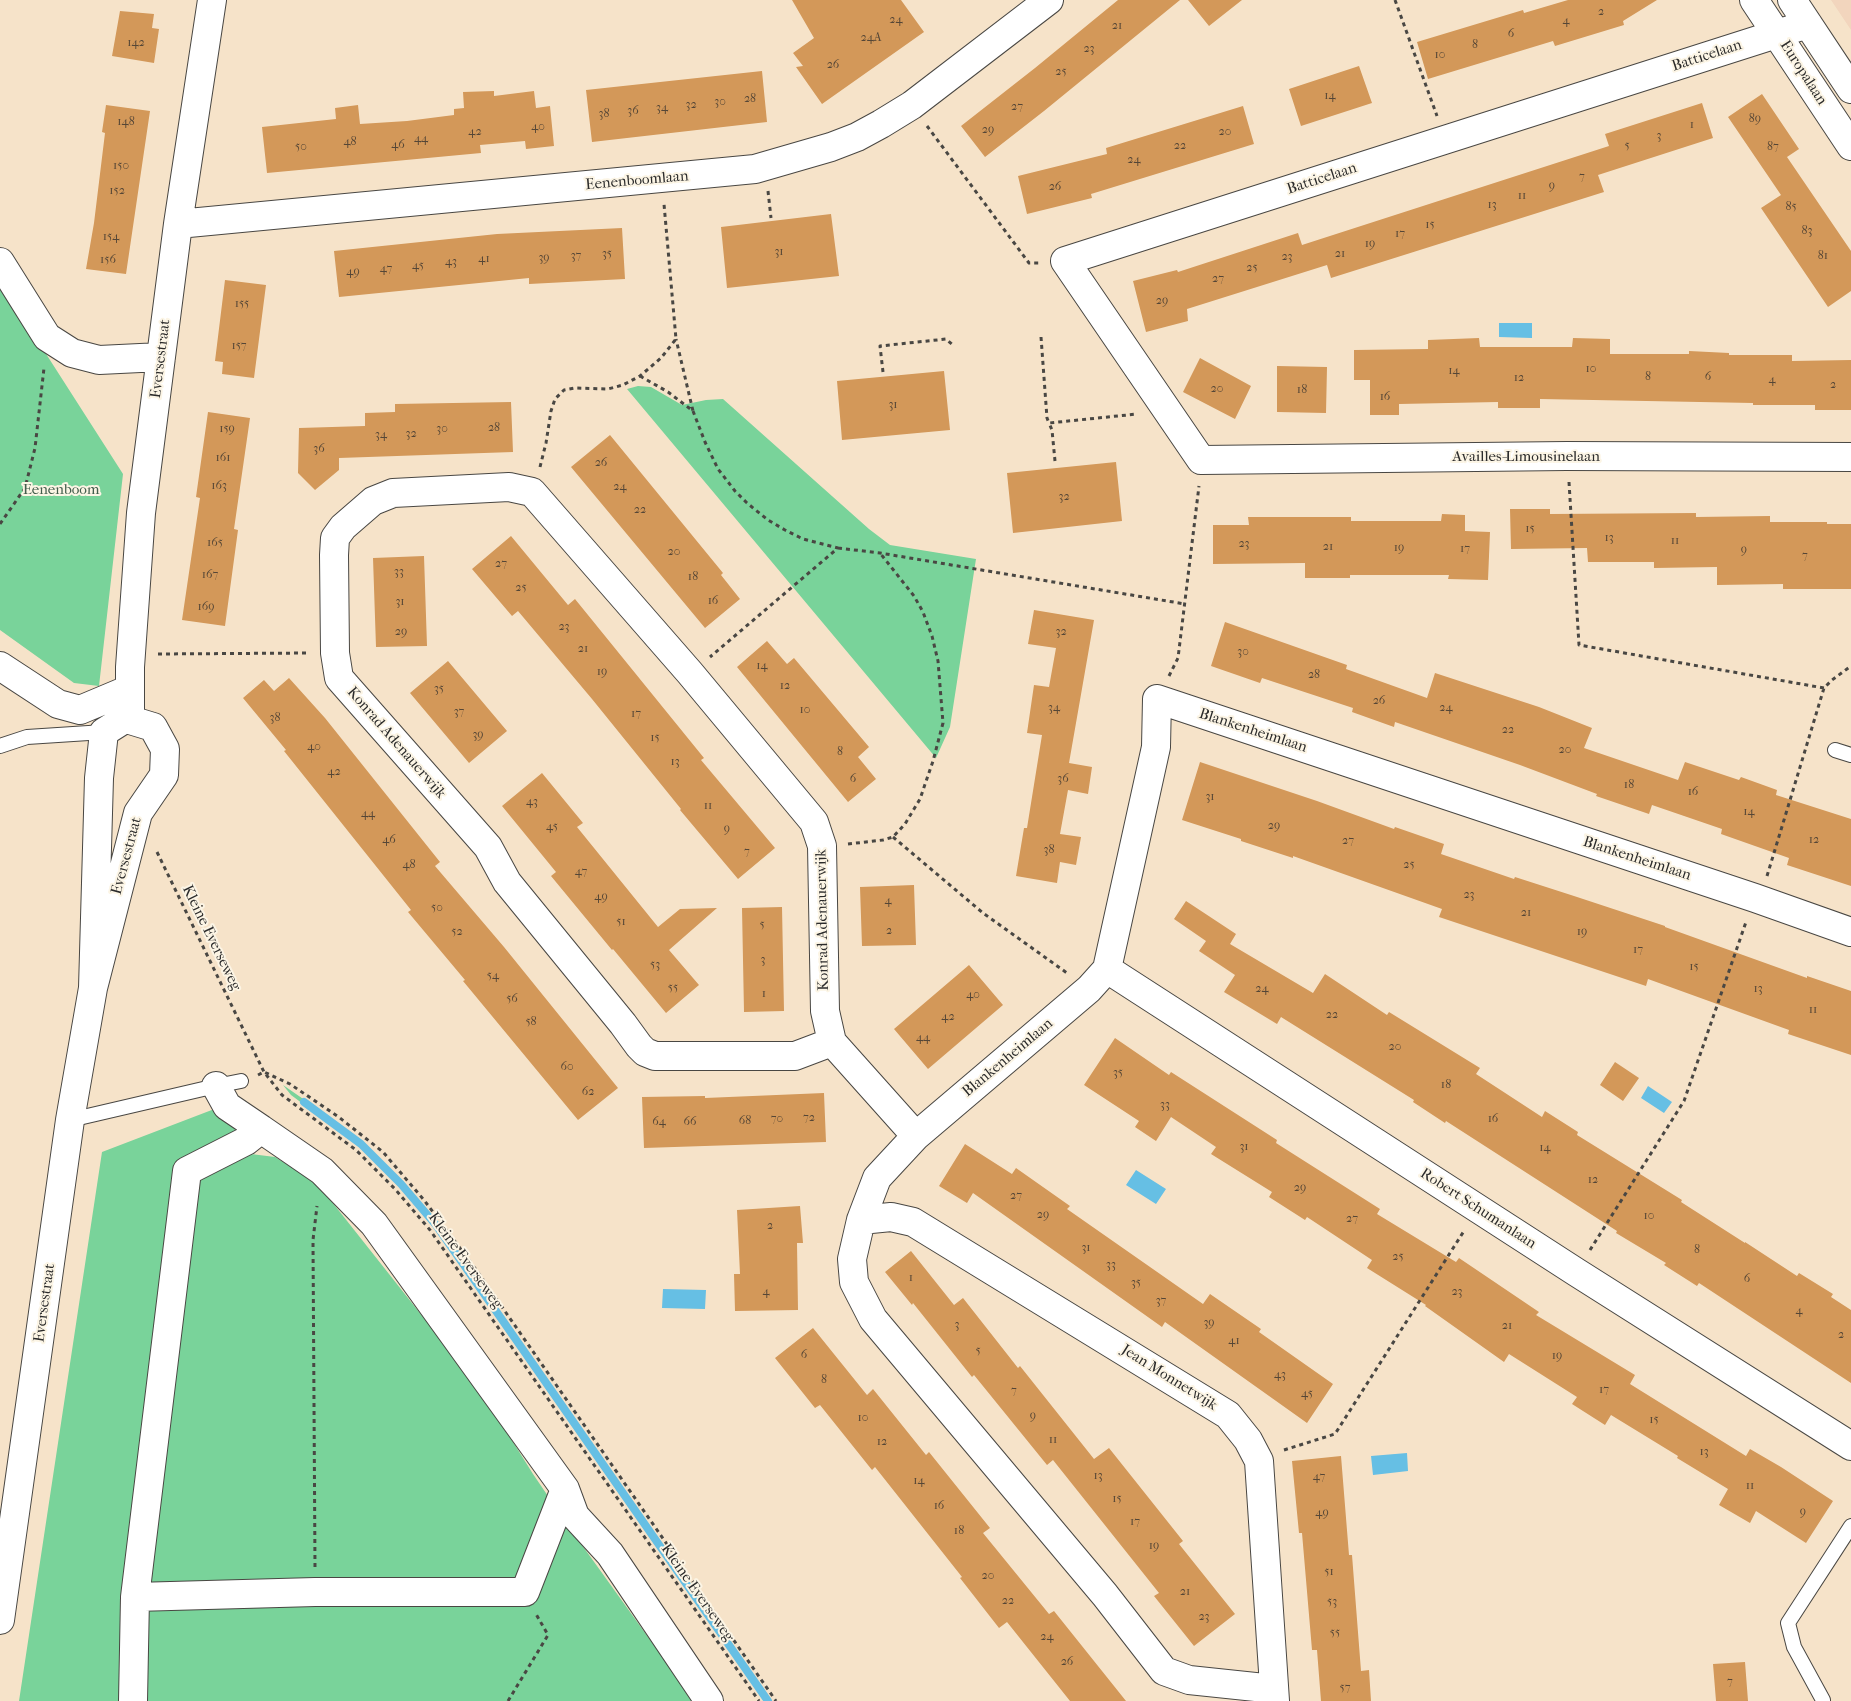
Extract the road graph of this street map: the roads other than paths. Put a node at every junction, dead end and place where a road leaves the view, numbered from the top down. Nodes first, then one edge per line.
1 (212, 0) edge
2 (1049, 0) edge
3 (1754, 0) edge
4 (1792, 0) edge
5 (1808, 24) junction
6 (1777, 34) junction
7 (1851, 89) edge
8 (1851, 146) edge
9 (178, 224) junction
10 (0, 262) edge
11 (161, 358) junction
12 (1851, 457) edge
13 (1201, 460) joint
14 (0, 666) edge
15 (130, 689) junction
16 (130, 720) junction
17 (104, 732) junction
18 (0, 746) edge
19 (1835, 750) dead end
20 (1851, 755) edge
21 (1851, 932) edge
22 (1098, 979) junction
23 (93, 988) junction
24 (832, 1042) junction
25 (229, 1084) joint
26 (70, 1120) junction
27 (261, 1129) junction
28 (916, 1136) junction
29 (861, 1220) junction
30 (1851, 1446) edge
31 (565, 1489) junction
32 (1851, 1526) edge
33 (135, 1597) junction
34 (0, 1620) edge
35 (1275, 1695) edge
36 (1823, 1700) edge
37 (133, 1701) edge
38 (709, 1701) edge

1 - 9 street, Eversestraat
2 - 9 street, Eenenboomlaan
3 - 6 street, Europalaan
4 - 5 street, Europalaan
5 - 6 street, Batticelaan
5 - 7 street, Europalaan
6 - 8 street, Europalaan
6 - 13 street, Batticelaan
9 - 11 street, Eversestraat
10 - 11 street
11 - 15 street, Eversestraat
12 - 13 street, Availles-Limousinelaan
14 - 15 street
15 - 16 street, Eversestraat
16 - 17 street
16 - 23 street, Eversestraat
17 - 18 lane
17 - 23 street, Eversestraat
19 - 20 lane
21 - 22 street, Blankenheimlaan
22 - 28 street, Blankenheimlaan
22 - 30 street, Robert Schumanlaan
23 - 26 street, Eversestraat
24 - 24 street, Konrad Adenauerwijk
24 - 28 street, Konrad Adenauerwijk
25 - 26 lane
25 - 27 street
26 - 34 street, Eversestraat
27 - 31 street
27 - 33 street
28 - 29 street, Jean Monnetwijk
29 - 35 street, Jean Monnetwijk
29 - 35 street, Jean Monnetwijk
31 - 33 street
31 - 38 street
32 - 36 lane
33 - 37 street

